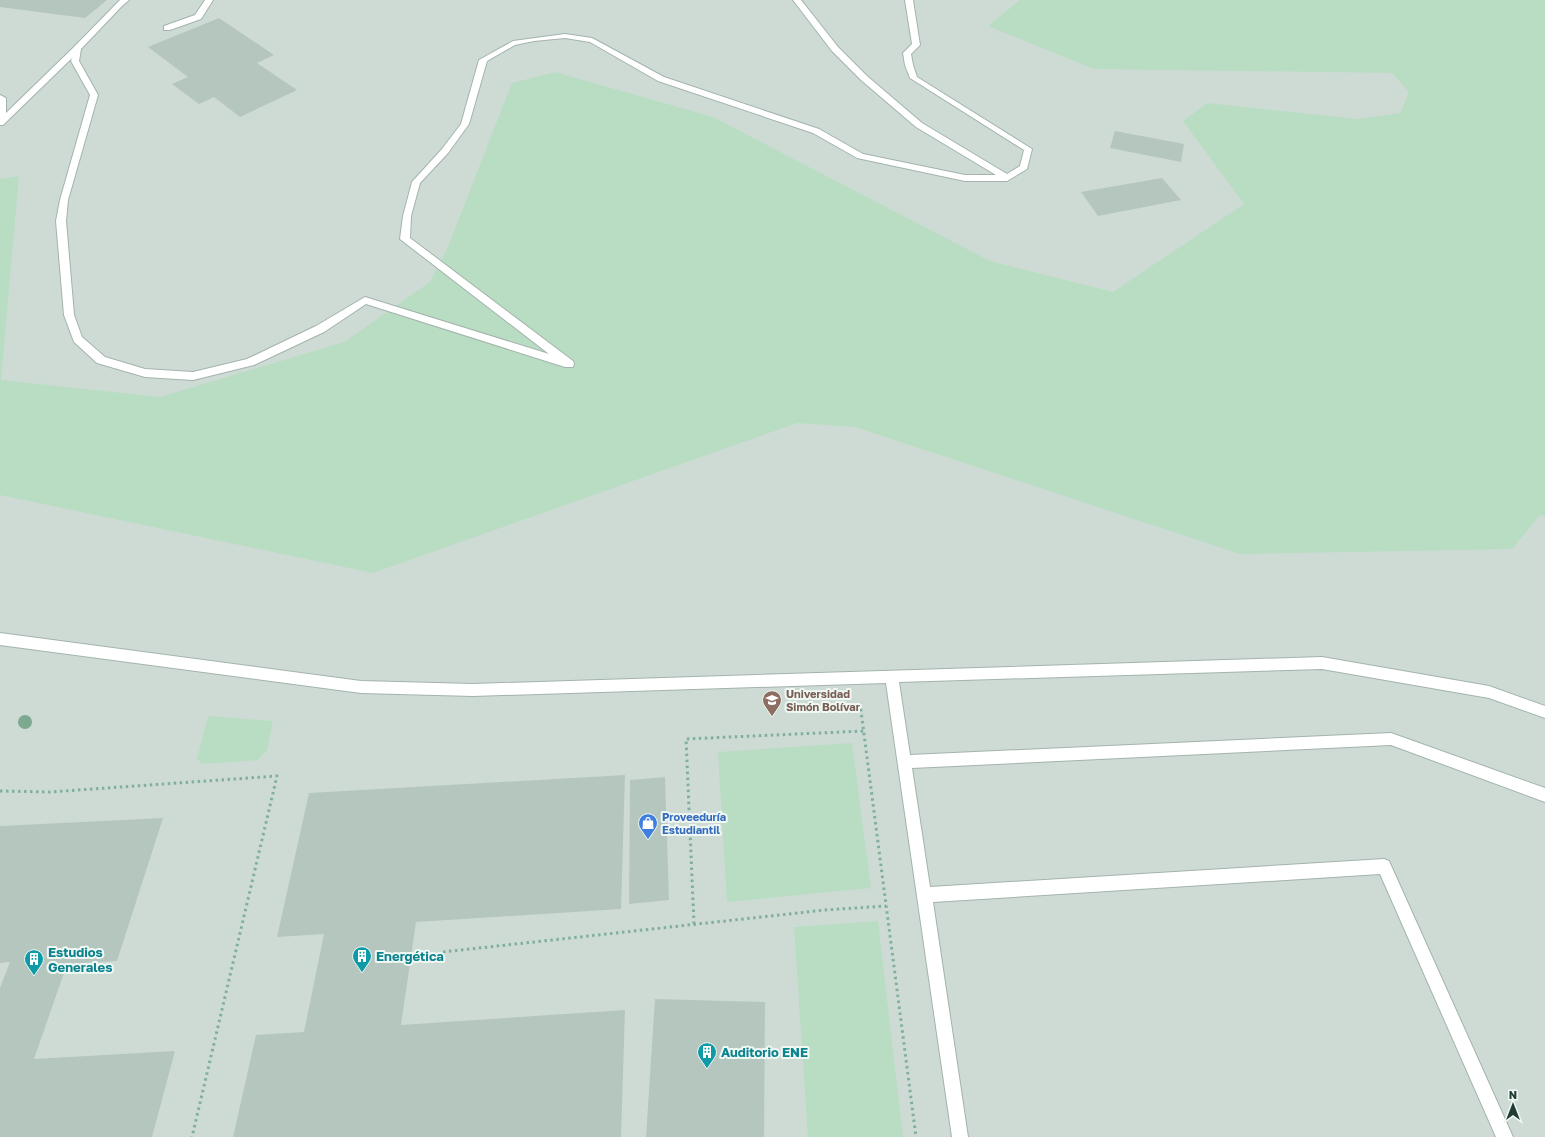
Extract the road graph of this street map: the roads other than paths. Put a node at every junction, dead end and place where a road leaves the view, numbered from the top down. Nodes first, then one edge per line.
1 (125, 0) edge
2 (209, 0) edge
3 (797, 0) edge
4 (909, 0) edge
5 (167, 28) dead end
6 (77, 49) junction
7 (0, 97) edge
8 (1, 117) edge
9 (1006, 178) junction
10 (0, 639) edge
11 (892, 677) junction
12 (1545, 712) edge
13 (905, 762) junction
14 (1545, 795) edge
15 (925, 895) junction
16 (960, 1137) edge
17 (1505, 1137) edge

1 - 6 lane
2 - 5 lane
3 - 9 lane
4 - 9 lane
6 - 8 lane
6 - 9 lane
7 - 8 lane
10 - 11 lane
11 - 12 lane
11 - 13 lane
13 - 14 lane
13 - 15 lane
15 - 16 lane
15 - 17 lane

